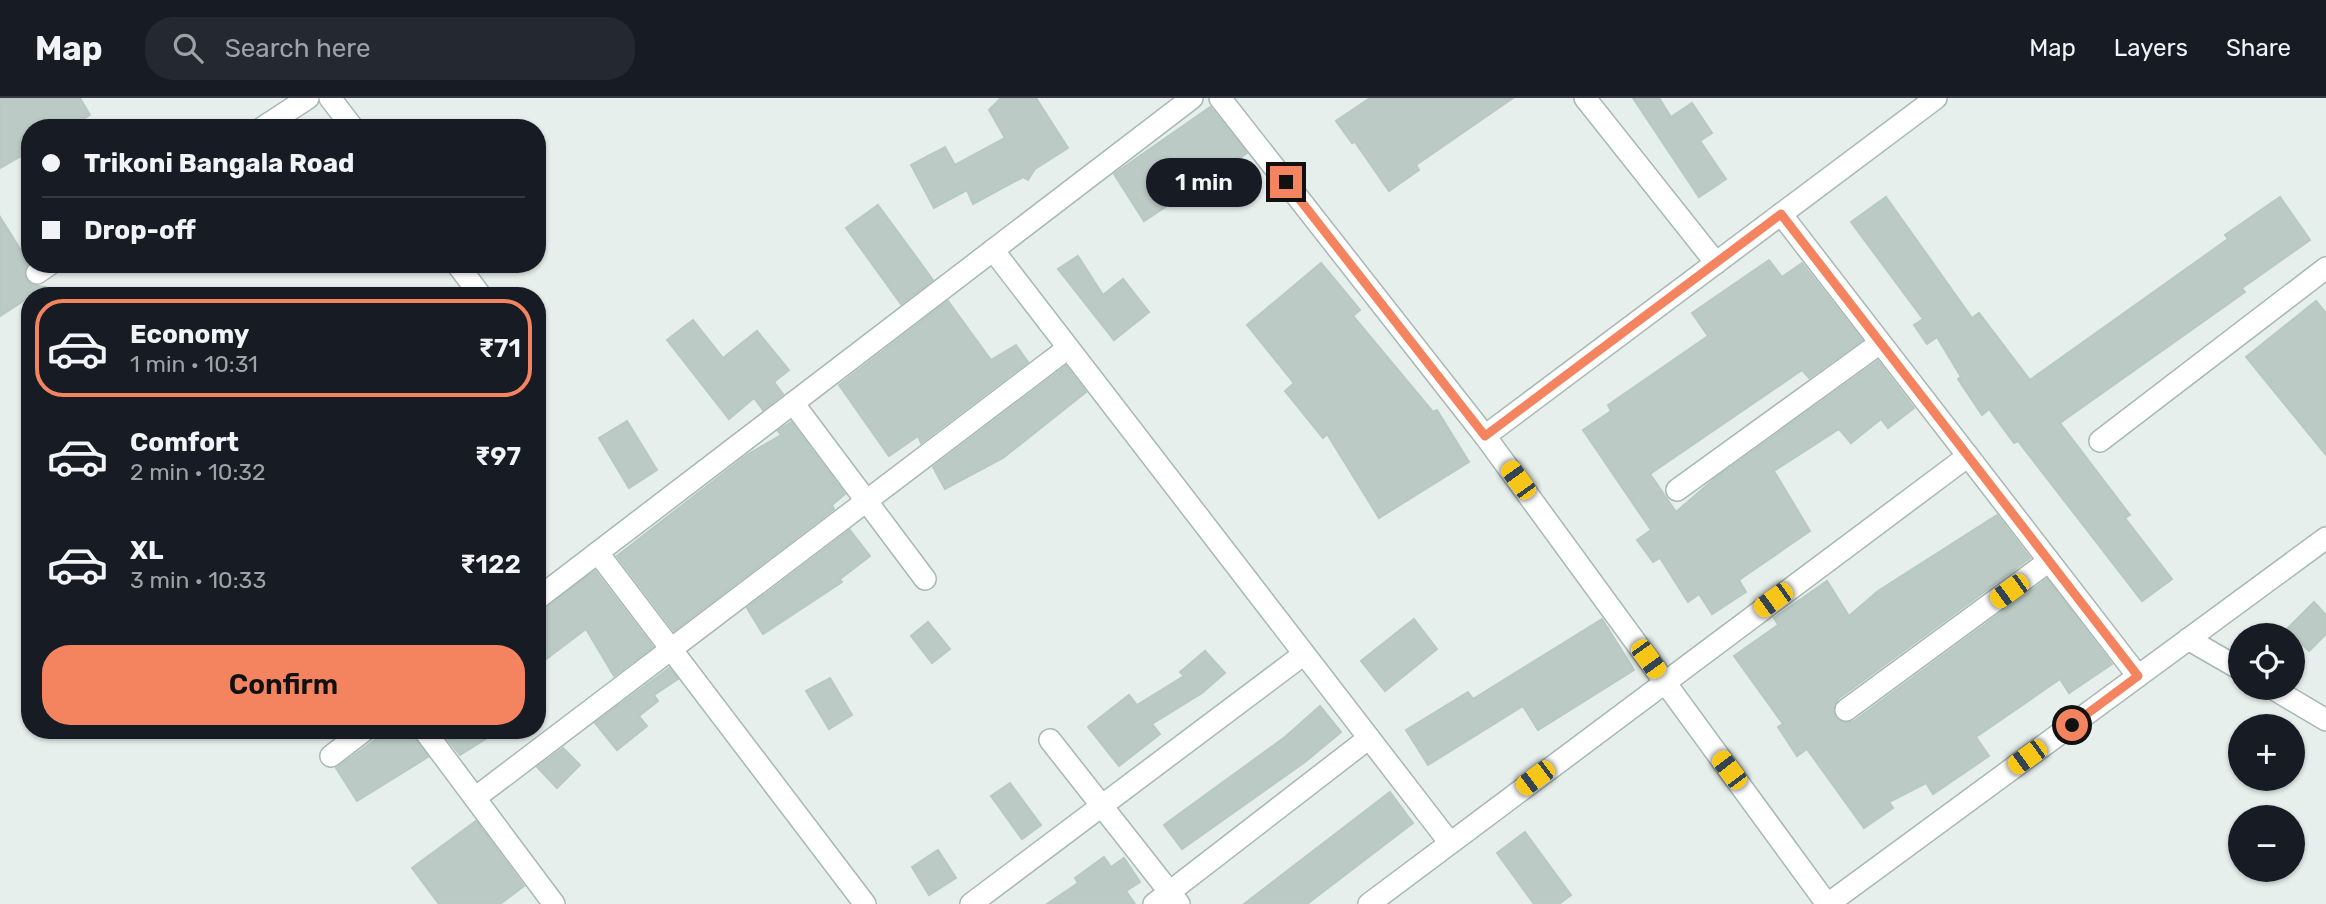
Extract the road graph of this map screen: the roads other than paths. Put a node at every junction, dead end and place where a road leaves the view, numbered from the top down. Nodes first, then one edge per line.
1 (308, 98) edge
2 (330, 98) edge
3 (1192, 98) edge
4 (1220, 98) edge
5 (1585, 98) edge
6 (1936, 98) edge
7 (276, 119) edge
8 (346, 119) edge
9 (1781, 214) junction
10 (993, 250) junction
11 (1716, 263) junction
12 (2326, 268) edge
13 (1880, 343) junction
14 (1068, 348) junction
15 (793, 403) junction
16 (1485, 436) junction
17 (2100, 441) dead end
18 (1968, 456) junction
19 (1677, 490) dead end
20 (867, 501) junction
21 (2326, 538) edge
22 (598, 553) junction
23 (2049, 561) junction
24 (925, 579) dead end
25 (546, 592) edge
26 (2188, 639) junction
27 (671, 649) junction
28 (1304, 654) junction
29 (2228, 662) edge
30 (2138, 676) junction
31 (1664, 681) junction
32 (2292, 700) edge
33 (1846, 710) dead end
34 (2326, 720) edge
35 (1369, 738) junction
36 (353, 739) edge
37 (431, 739) edge
38 (1050, 740) dead end
39 (331, 756) dead end
40 (475, 799) junction
41 (1102, 805) junction
42 (1450, 843) junction
43 (1167, 900) edge
44 (863, 902) edge
45 (554, 904) edge
46 (971, 904) edge
47 (1368, 904) edge
48 (1828, 904) edge

1 - 7 street
2 - 8 street
3 - 10 street
4 - 16 street
5 - 11 street
6 - 9 street
9 - 11 street
9 - 13 street
10 - 14 street
10 - 15 street
11 - 16 street
12 - 17 street
13 - 18 street
13 - 19 street
14 - 20 street
14 - 28 street
15 - 20 street
15 - 22 street
16 - 31 street
18 - 23 street
18 - 31 street
20 - 24 street
20 - 27 street
21 - 26 street
22 - 25 street
22 - 27 street
23 - 30 street
23 - 33 street
26 - 29 street
26 - 30 street
27 - 40 street
27 - 44 street
28 - 35 street
28 - 41 street
30 - 48 street
31 - 42 street
31 - 48 street
32 - 34 street
35 - 42 street
35 - 43 street
36 - 39 street
37 - 40 street
38 - 41 street
40 - 45 street
41 - 43 street
41 - 46 street
42 - 47 street

